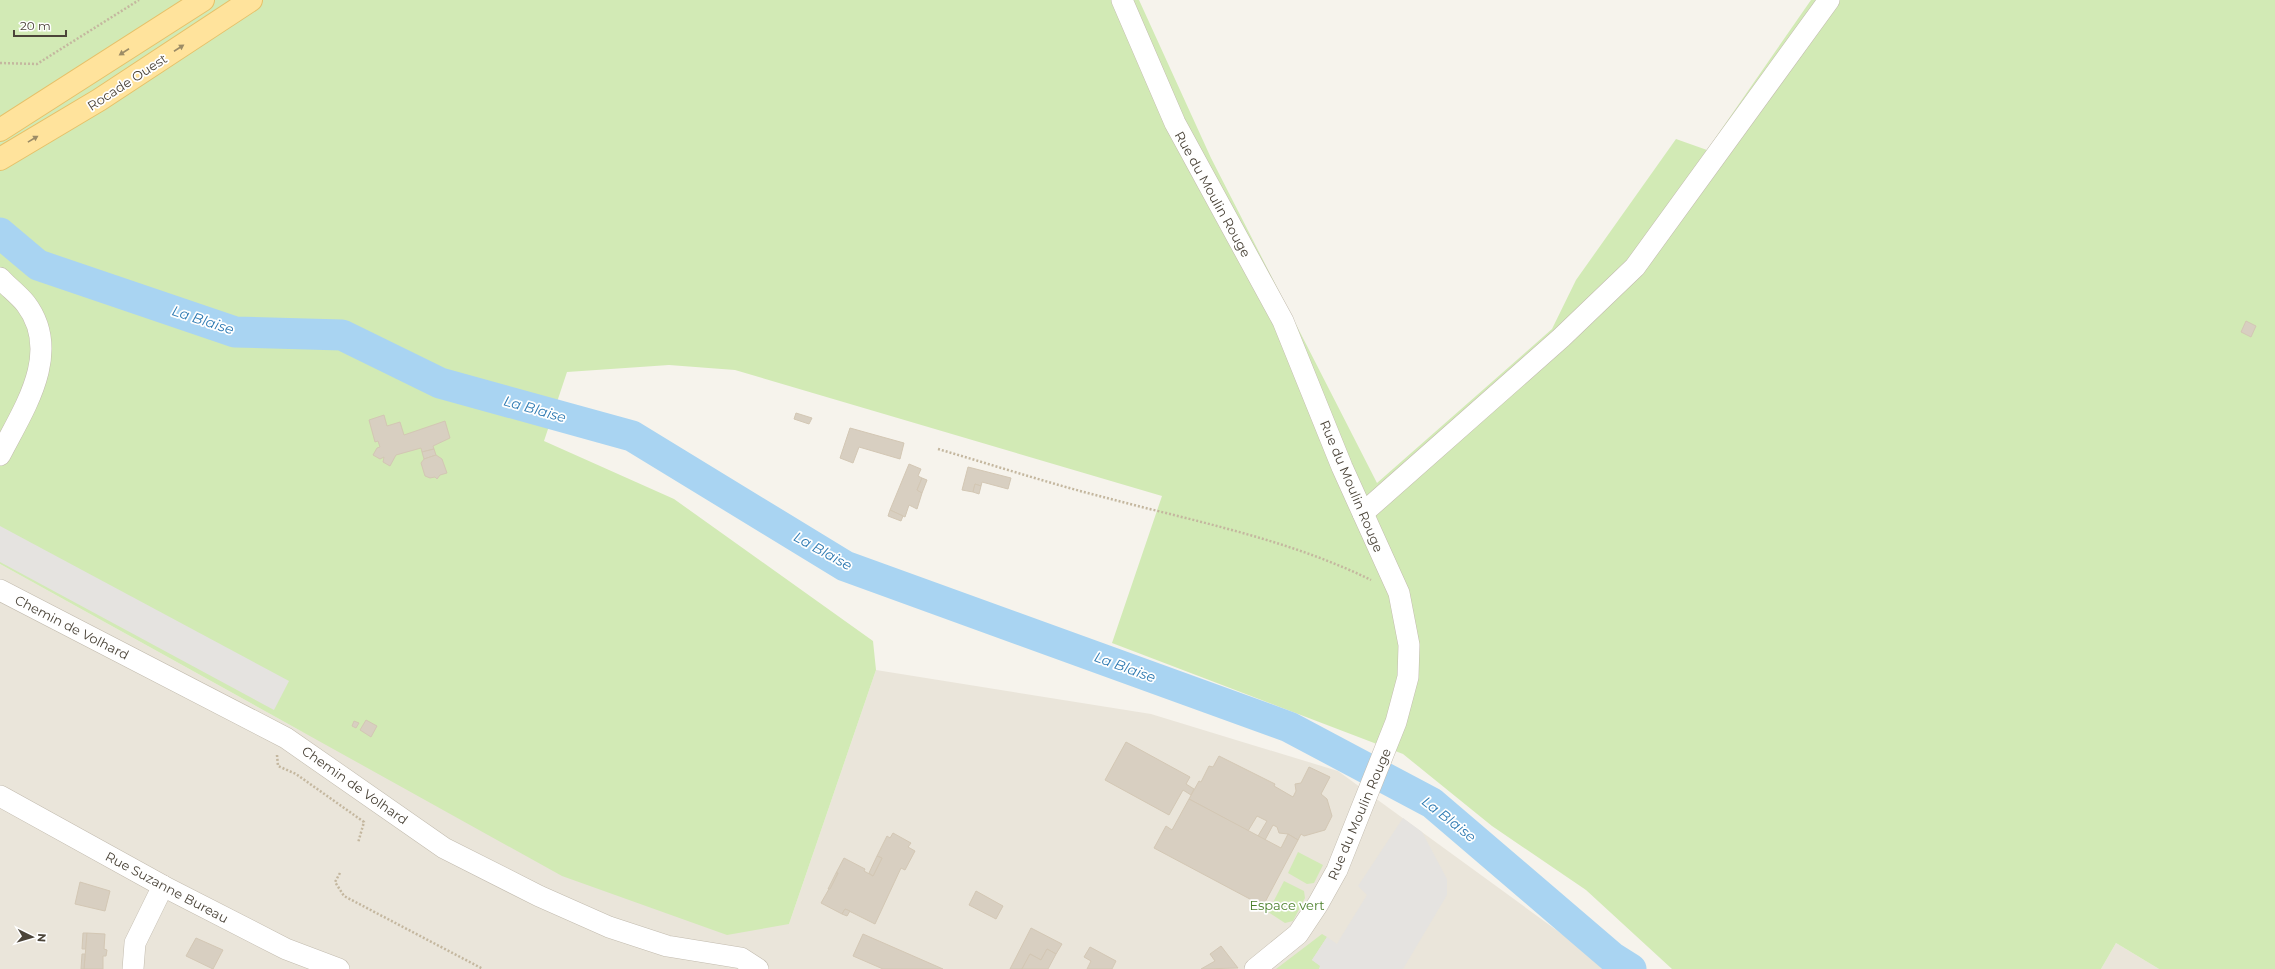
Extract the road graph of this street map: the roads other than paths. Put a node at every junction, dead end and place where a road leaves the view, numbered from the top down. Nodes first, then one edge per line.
1 (203, 0) edge
2 (251, 0) edge
3 (1122, 0) edge
4 (1828, 0) edge
5 (0, 130) edge
6 (0, 159) edge
7 (0, 278) edge
8 (0, 455) edge
9 (1363, 513) junction
10 (0, 590) edge
11 (0, 796) edge
12 (162, 886) junction
13 (715, 962) edge
14 (133, 969) edge
15 (339, 969) edge
16 (758, 969) edge
17 (1255, 969) edge

1 -> 5 main road, Rocade Ouest
6 -> 2 main road, Rocade Ouest
3 - 9 street, Rue du Moulin Rouge
4 - 9 street
7 - 8 street
9 - 17 street, Rue du Moulin Rouge
10 - 13 street, Chemin de Volhard
11 - 12 street, Rue Suzanne Bureau
12 - 14 street
12 - 15 street, Rue Suzanne Bureau
13 - 16 street, Chemin de Volhard

